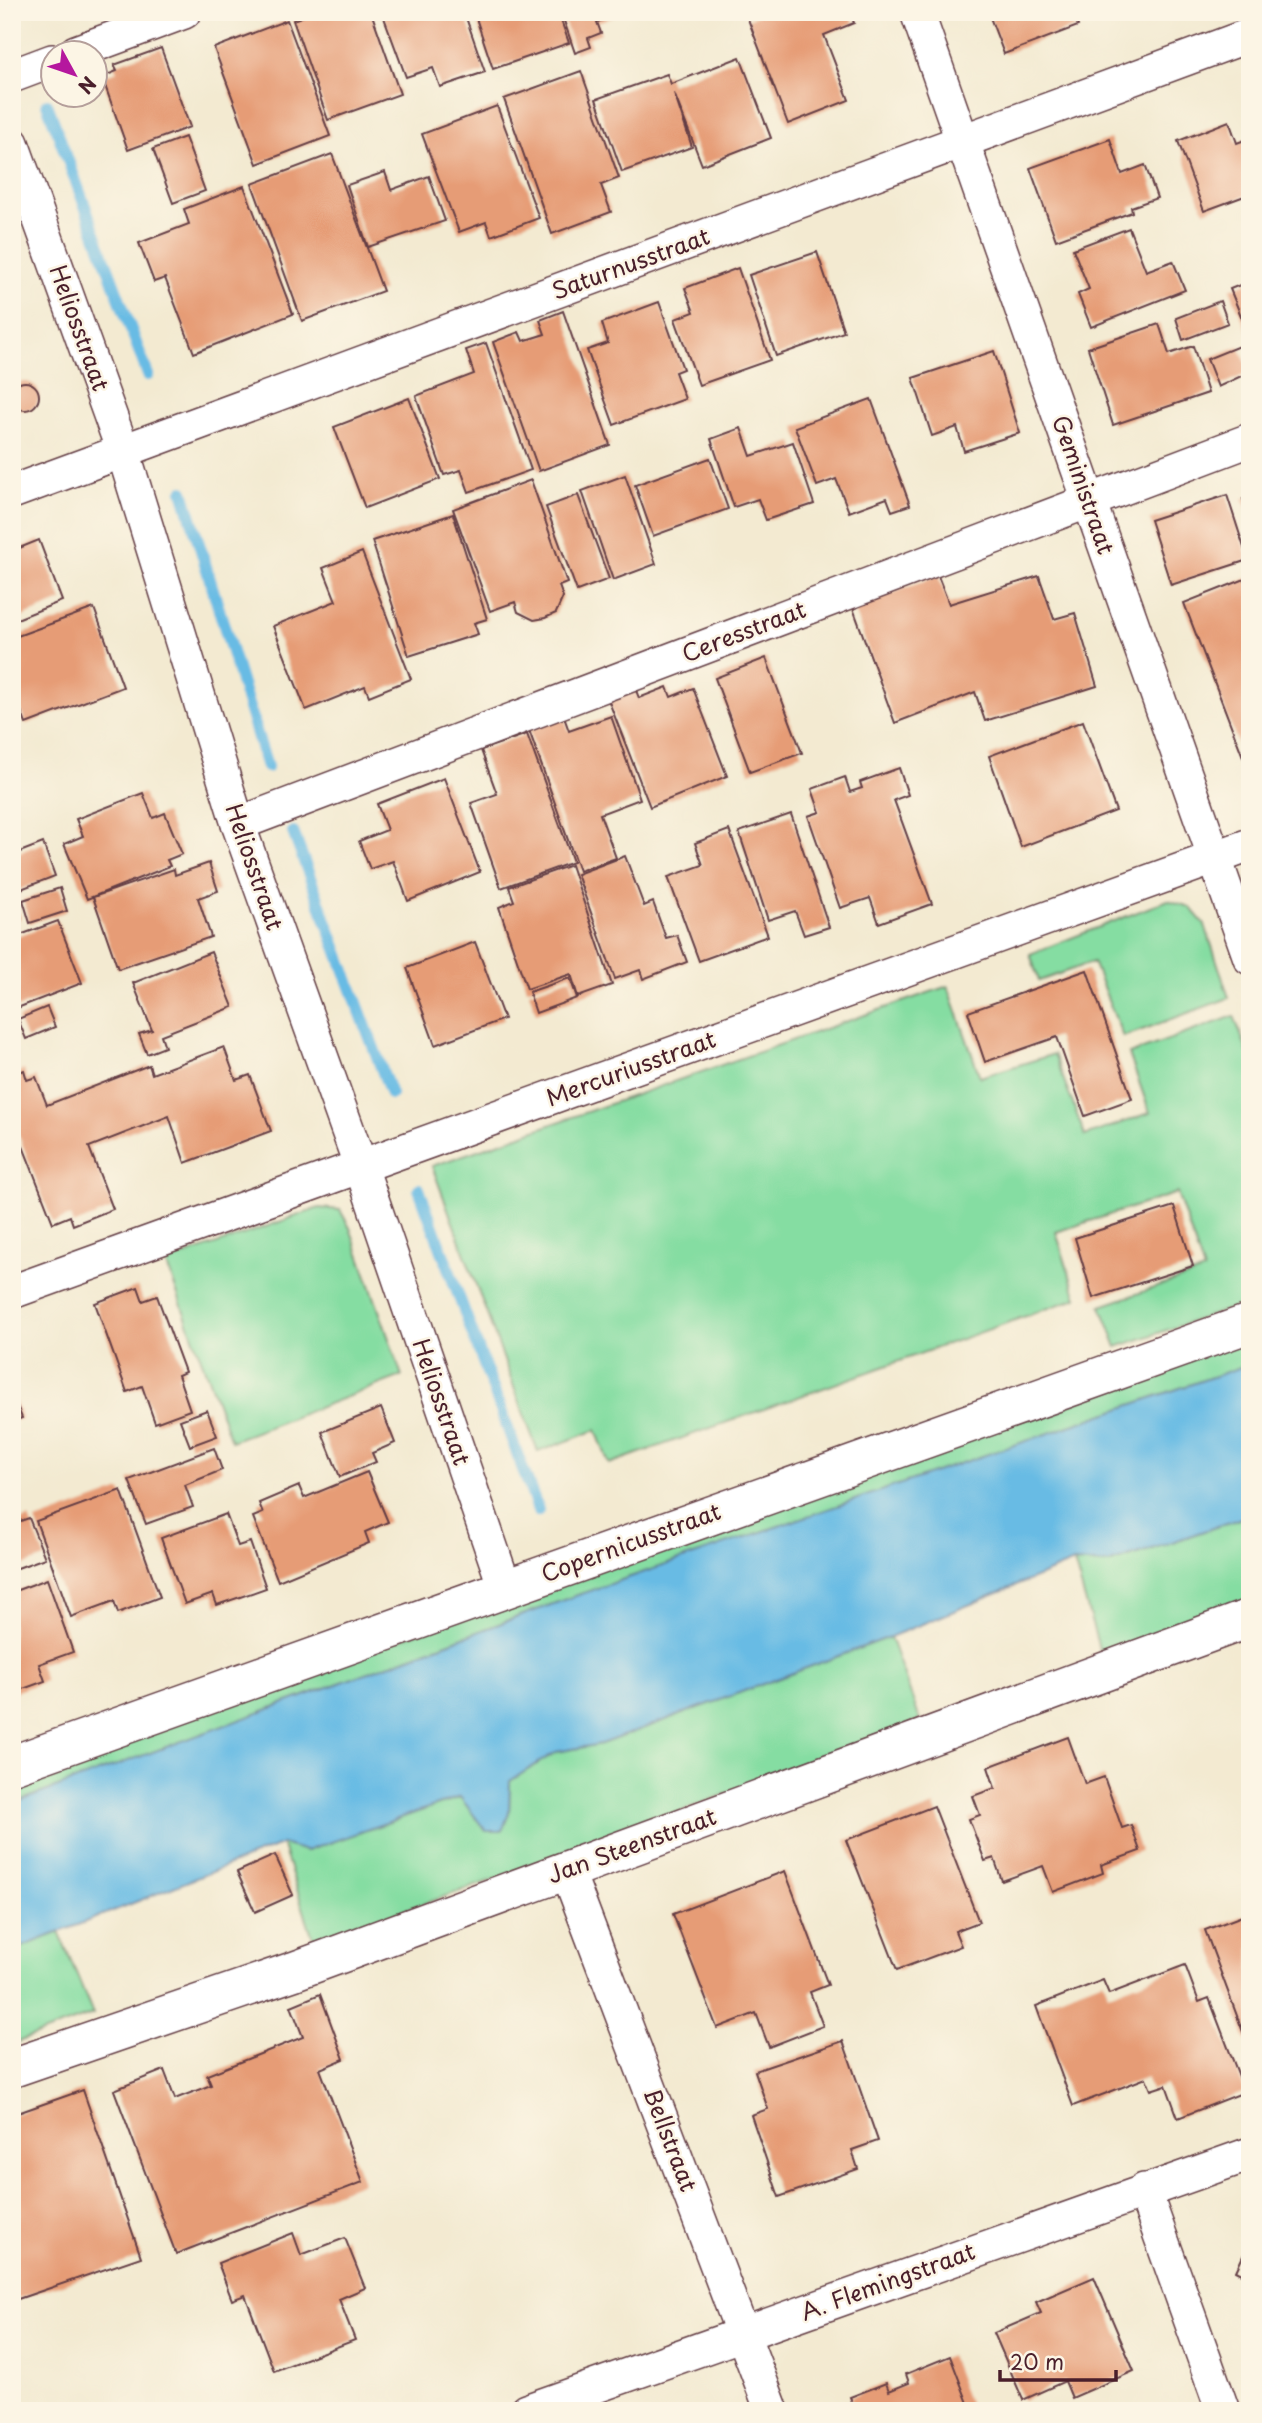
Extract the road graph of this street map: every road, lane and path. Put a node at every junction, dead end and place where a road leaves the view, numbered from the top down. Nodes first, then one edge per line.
1 (184, 12) edge
2 (917, 12) edge
3 (1250, 35) edge
4 (108, 40) edge
5 (38, 66) edge
6 (12, 76) edge
7 (963, 142) junction
8 (12, 143) edge
9 (1250, 440) edge
10 (123, 452) junction
11 (12, 492) edge
12 (1089, 501) junction
13 (238, 824) junction
14 (1250, 845) edge
15 (1215, 858) junction
16 (1250, 958) edge
17 (361, 1167) junction
18 (14, 1285) edge
19 (1250, 1323) edge
20 (505, 1588) junction
21 (1250, 1618) edge
22 (12, 1765) edge
23 (567, 1870) junction
24 (12, 2068) edge
25 (1250, 2154) edge
26 (1144, 2190) junction
27 (744, 2334) junction
28 (526, 2411) edge
29 (772, 2411) edge
30 (1223, 2411) edge

1 - 4 street
2 - 7 street, Geministraat
3 - 7 street, Saturnusstraat
5 - 6 street
7 - 10 street, Saturnusstraat
7 - 12 street, Geministraat
8 - 10 street, Heliosstraat
9 - 12 street, Ceresstraat
10 - 11 street, Saturnusstraat
10 - 13 street, Heliosstraat
12 - 13 street, Ceresstraat
12 - 15 street, Geministraat
13 - 17 street, Heliosstraat
14 - 15 street, Mercuriusstraat
15 - 16 street, Geministraat
15 - 17 street, Mercuriusstraat
17 - 18 street, Mercuriusstraat
17 - 20 street, Heliosstraat
19 - 20 street, Copernicusstraat
20 - 22 street, Copernicusstraat
21 - 23 street, Jan Steenstraat
23 - 24 street, Jan Steenstraat
23 - 27 street, Bellstraat
25 - 26 street, A. Flemingstraat
26 - 27 street, A. Flemingstraat
26 - 30 street
27 - 28 street, A. Flemingstraat
27 - 29 street, Bellstraat

